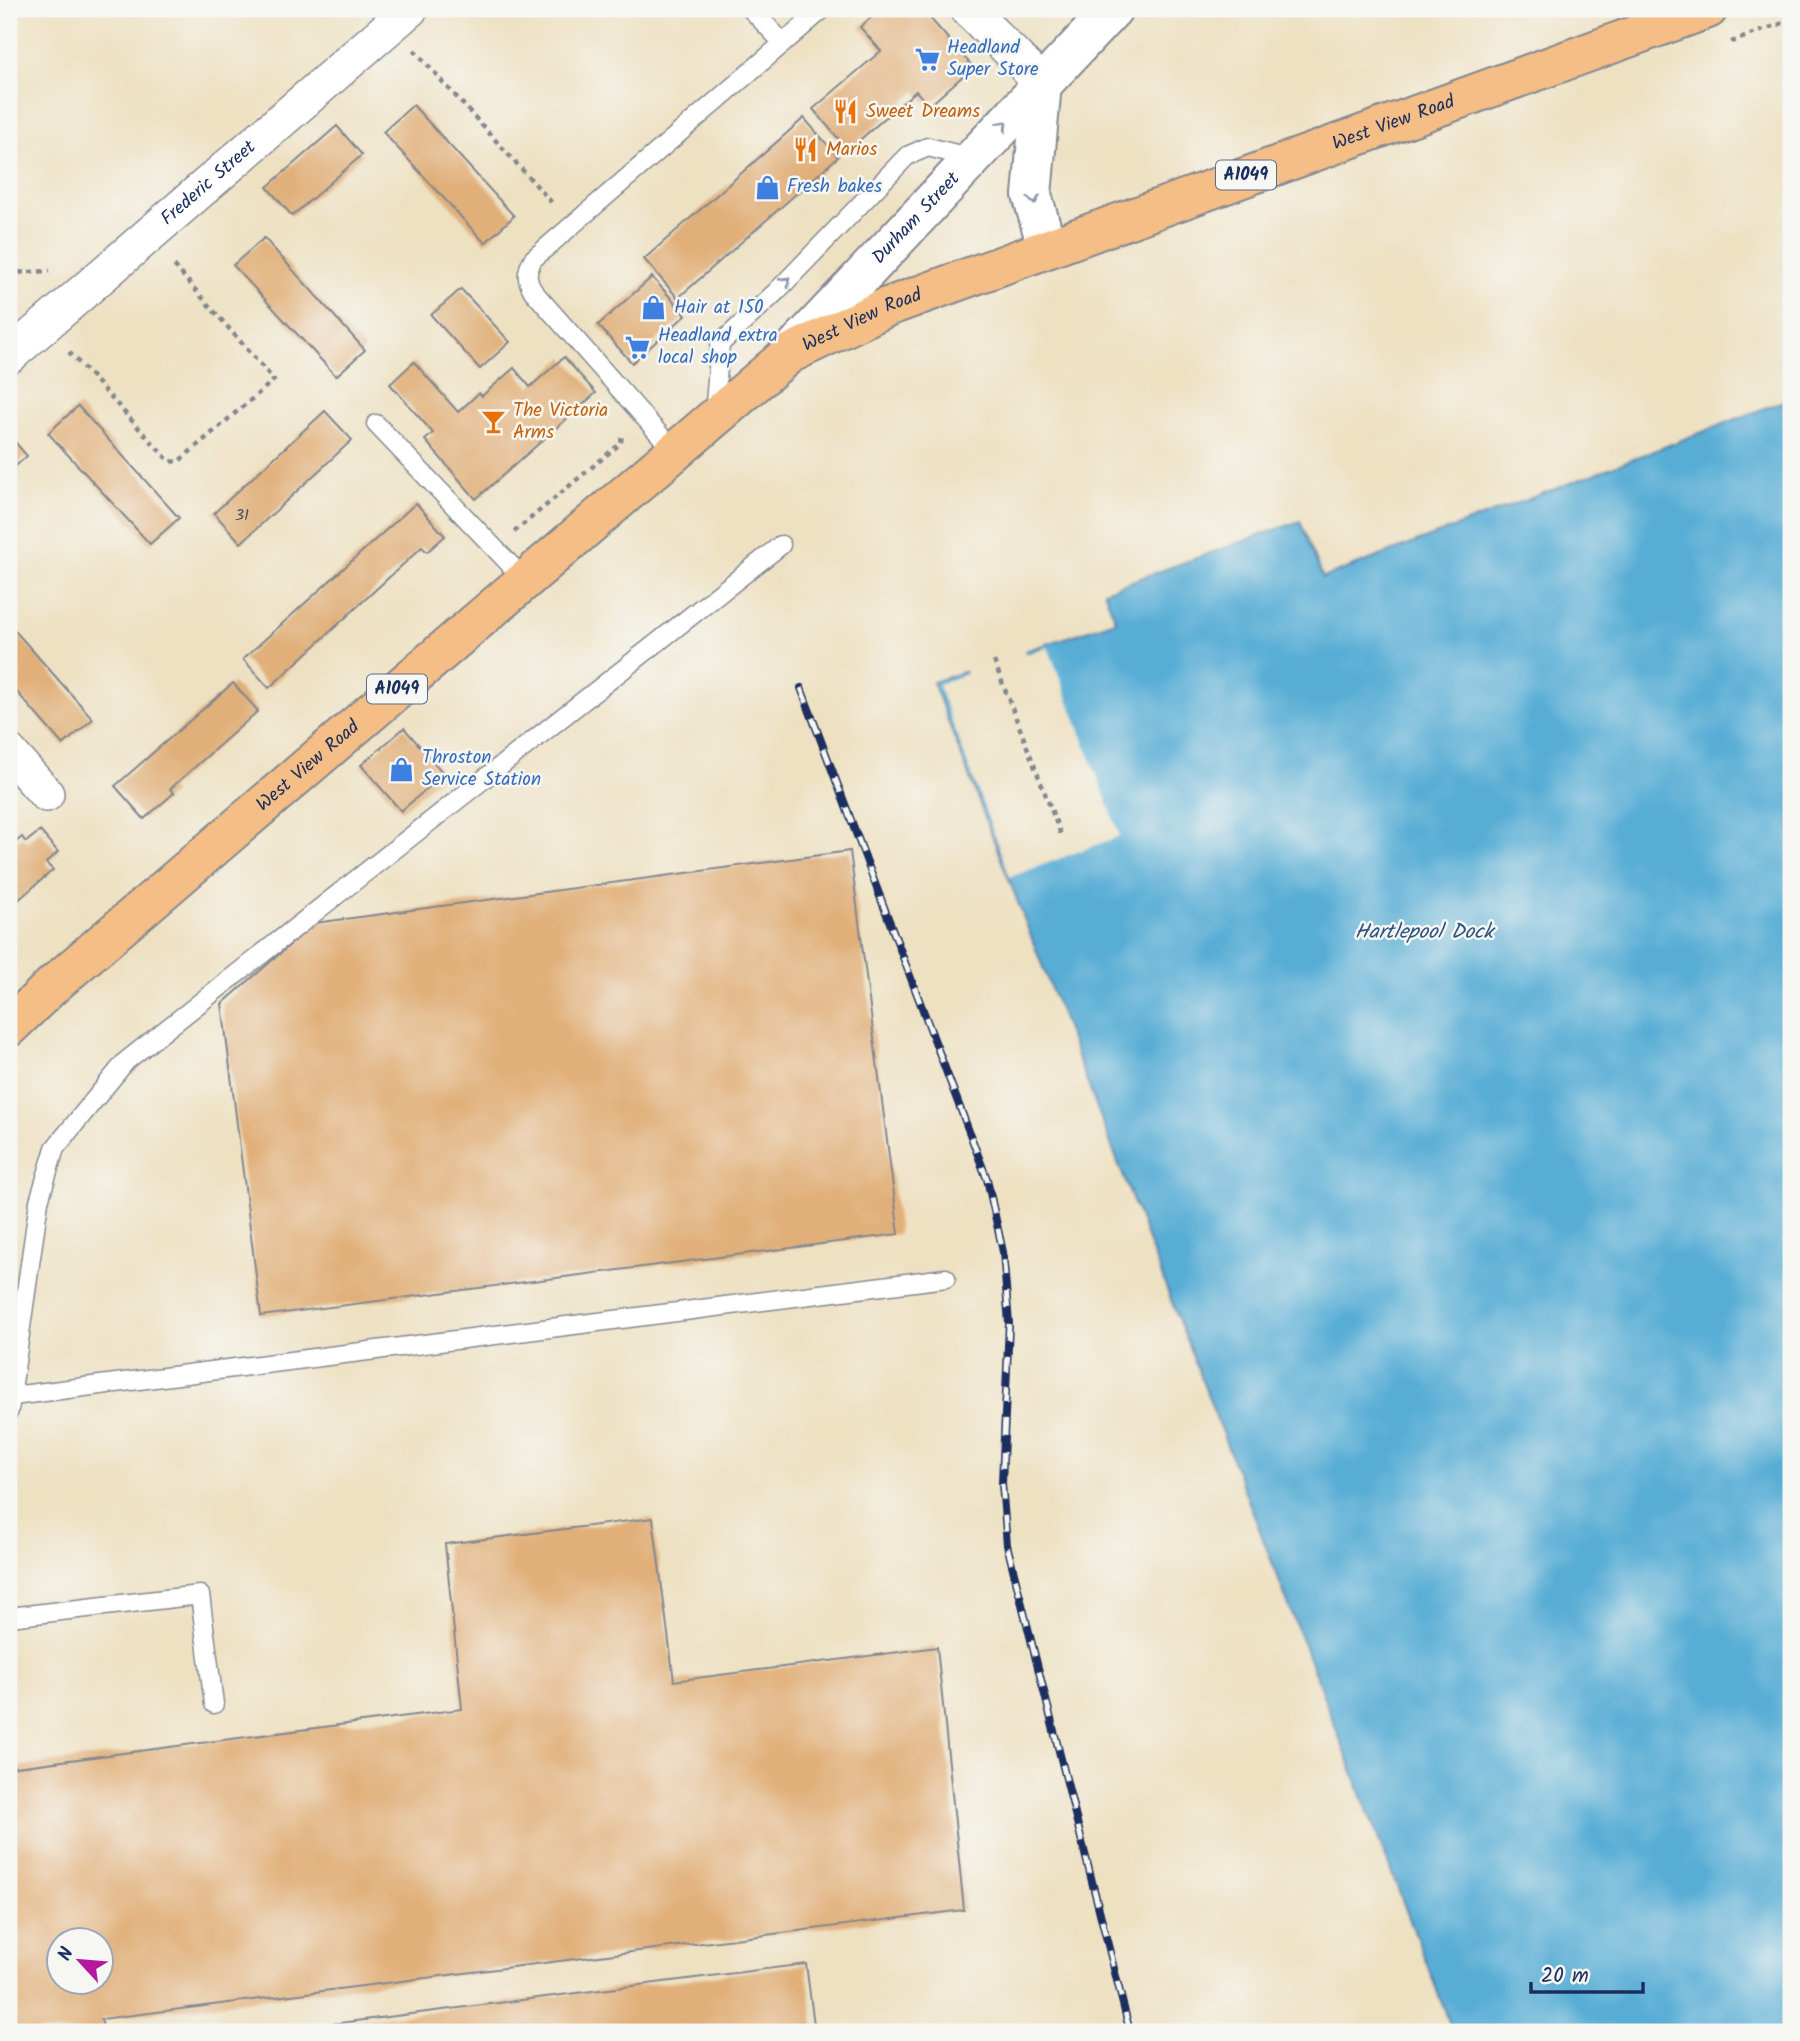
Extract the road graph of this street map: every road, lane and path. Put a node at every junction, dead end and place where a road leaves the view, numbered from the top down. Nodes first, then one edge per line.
1 (751, 9) edge
2 (823, 9) edge
3 (968, 9) edge
4 (1113, 9) edge
5 (1708, 9) edge
6 (1791, 20) edge
7 (394, 23) edge
8 (783, 43) junction
9 (1726, 44) dead end
10 (1042, 83) junction
11 (972, 158) junction
12 (561, 213) dead end
13 (149, 236) junction
14 (1048, 247) junction
15 (44, 326) junction
16 (789, 354) junction
17 (9, 356) edge
18 (714, 418) junction
19 (376, 424) dead end
20 (624, 424) dead end
21 (674, 452) junction
22 (781, 545) dead end
23 (495, 549) junction
24 (525, 580) junction
25 (994, 662) dead end
26 (9, 752) edge
27 (46, 794) dead end
28 (1061, 835) dead end
29 (9, 1027) edge
30 (946, 1278) dead end
31 (11, 1403) edge
32 (9, 1617) edge
33 (214, 1704) dead end

1 - 8 lane
2 - 8 lane
3 - 10 street
4 - 10 street, Durham Street
5 - 14 main road, West View Road / A1049
6 - 9 path
7 - 12 path
7 - 13 street, Frederic Street
8 - 21 lane
11 -> 10 street, Durham Street
10 -> 14 street
11 - 16 street, Durham Street
18 -> 11 lane
13 - 15 street, Frederic Street
13 - 15 path
14 - 16 main road, West View Road / A1049
15 - 17 street, Frederic Street
16 - 18 main road, West View Road / A1049
18 - 21 main road, West View Road / A1049
19 - 23 lane
20 - 23 path
21 - 24 main road, West View Road / A1049
22 - 31 lane
23 - 24 lane
24 - 29 main road, West View Road / A1049
25 - 28 path
26 - 27 street
30 - 31 lane
32 - 33 lane

